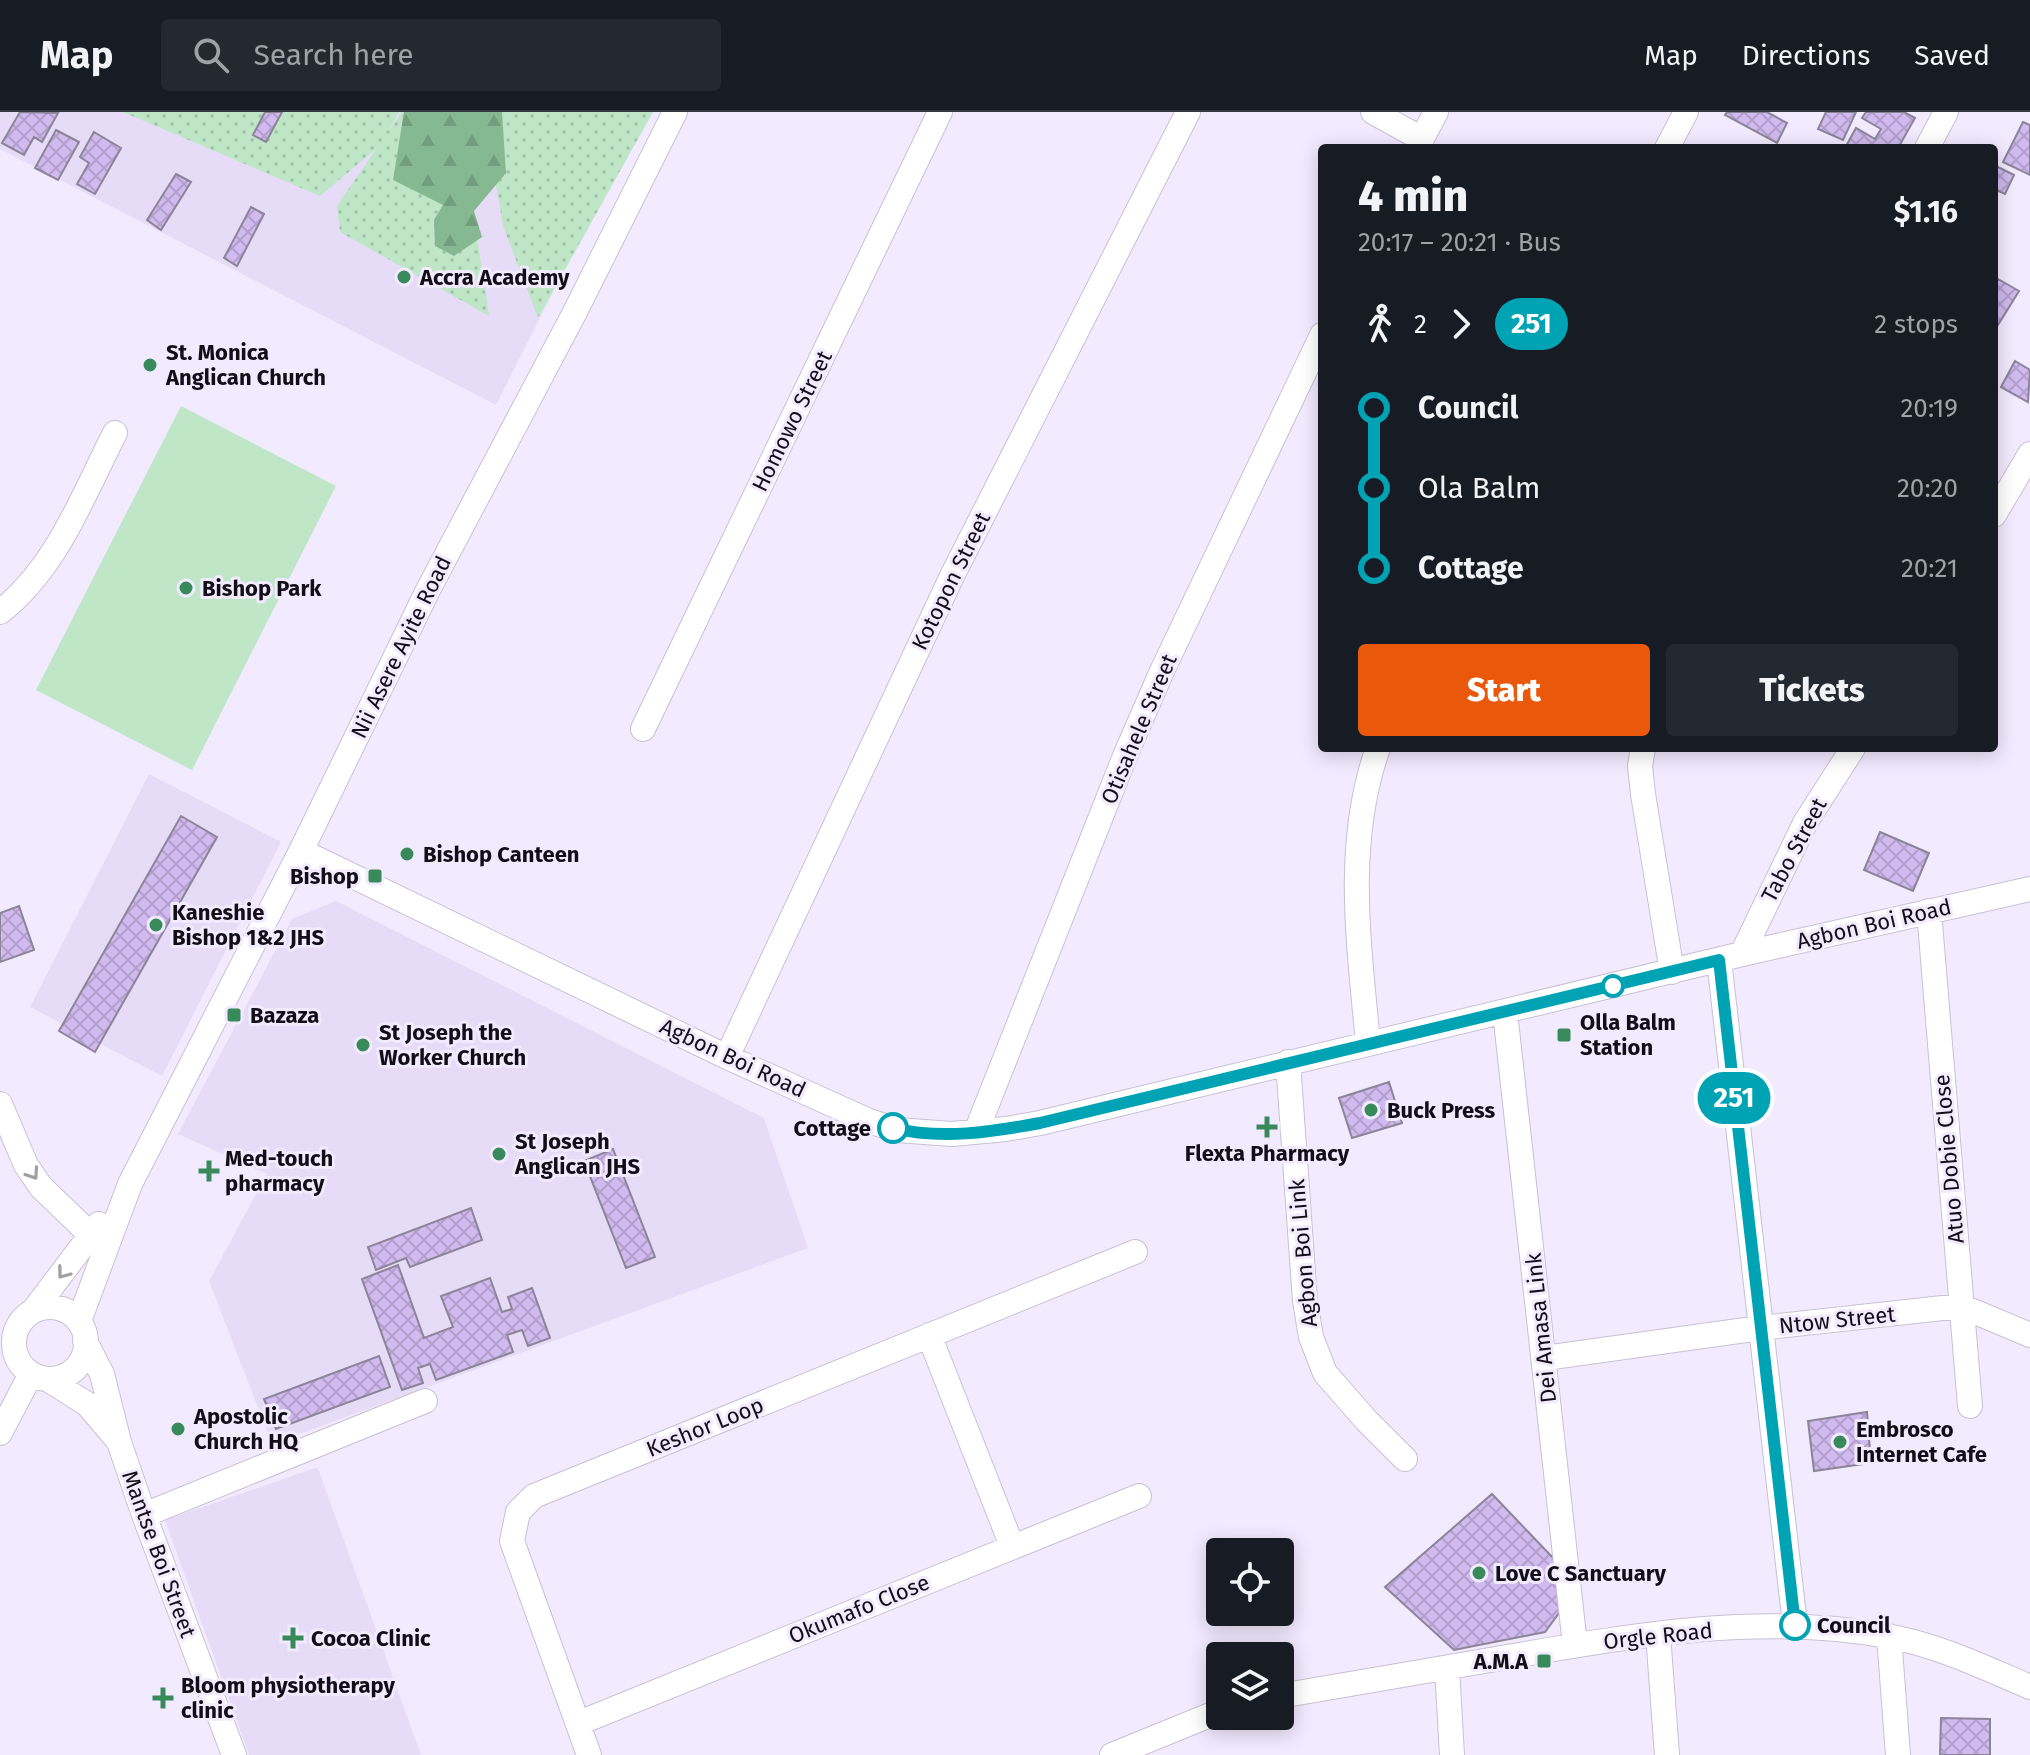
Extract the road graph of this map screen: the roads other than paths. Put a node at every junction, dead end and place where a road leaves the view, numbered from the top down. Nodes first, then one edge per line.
1 (675, 112) edge
2 (940, 112) edge
3 (1188, 112) edge
4 (1373, 112) edge
5 (1436, 112) edge
6 (1686, 112) edge
7 (1946, 112) edge
8 (1420, 144) edge
9 (1669, 144) edge
10 (1929, 144) edge
11 (1318, 343) edge
12 (115, 433) dead end
13 (2030, 454) edge
14 (1998, 508) edge
15 (0, 612) edge
16 (643, 729) dead end
17 (1377, 752) edge
18 (1642, 752) edge
19 (1850, 752) edge
20 (301, 851) junction
21 (2030, 889) edge
22 (1929, 911) junction
23 (1722, 959) junction
24 (1672, 972) junction
25 (1505, 1012) junction
26 (1368, 1043) junction
27 (727, 1057) junction
28 (1288, 1062) junction
29 (0, 1104) edge
30 (976, 1132) junction
31 (130, 1184) junction
32 (91, 1235) junction
33 (1135, 1252) dead end
34 (1961, 1306) junction
35 (1760, 1328) junction
36 (13, 1330) edge
37 (82, 1331) junction
38 (929, 1335) junction
39 (2030, 1335) edge
40 (1545, 1358) junction
41 (40, 1377) junction
42 (425, 1401) dead end
43 (1970, 1406) dead end
44 (0, 1433) edge
45 (119, 1442) junction
46 (1405, 1459) dead end
47 (1139, 1496) dead end
48 (144, 1515) junction
49 (1012, 1546) junction
50 (1795, 1625) junction
51 (1658, 1634) junction
52 (1889, 1636) junction
53 (1575, 1645) junction
54 (1447, 1668) junction
55 (2030, 1687) edge
56 (1294, 1694) edge
57 (1206, 1719) edge
58 (579, 1723) junction
59 (1165, 1744) edge
60 (234, 1755) edge
61 (589, 1755) edge
62 (1112, 1755) edge
63 (1452, 1755) edge
64 (1667, 1755) edge
65 (1898, 1755) edge

1 - 20 street, Nii Asere Ayite Road
2 - 16 street, Homowo Street
3 - 27 street, Kotopon Street
4 - 8 street
5 - 8 street
6 - 9 street
7 - 10 street
11 - 30 street, Otisahele Street
12 - 15 street
13 - 14 street
17 - 26 street
18 - 24 street
19 - 23 street, Tabo Street
20 - 27 street, Agbon Boi Road
20 - 31 street, Nii Asere Ayite Road
21 - 22 street, Agbon Boi Road
22 - 23 street, Agbon Boi Road
22 - 34 street, Atuo Dobie Close
23 - 24 street, Agbon Boi Road
23 - 35 street
24 - 25 street, Agbon Boi Road
25 - 26 street, Agbon Boi Road
25 - 40 street, Dei Amasa Link
26 - 28 street, Agbon Boi Road
27 - 30 street, Agbon Boi Road
28 - 30 street, Agbon Boi Road
28 - 46 street, Agbon Boi Link
29 -> 32 street
31 - 32 street, Nii Asere Ayite Road
31 - 37 street, Nii Asere Ayite Road
32 -> 36 street, Nii Asere Ayite Road
33 - 38 street, Keshor Loop
34 - 35 street, Ntow Street
34 - 39 street, Ntow Street
34 - 43 street, Atuo Dobie Close
35 - 40 street, Ntow Street
35 - 50 street
36 - 37 street
36 - 41 street
37 - 41 street
37 - 45 street, Mantse Boi Street
38 - 49 street
38 - 58 street, Keshor Loop
40 - 53 street, Dei Amasa Link
41 - 44 street
41 - 45 street, Mantse Boi Street
42 - 48 street
45 - 48 street, Mantse Boi Street
47 - 49 street, Okumafo Close
48 - 60 street, Mantse Boi Street
49 - 58 street, Okumafo Close
50 - 51 street, Orgle Road
50 - 52 street, Orgle Road
51 - 53 street, Orgle Road
51 - 64 street
52 - 55 street, Orgle Road
52 - 65 street
53 - 54 street, Orgle Road
54 - 56 street, Orgle Road
54 - 63 street
57 - 59 street
58 - 61 street, Keshor Loop
59 - 62 street

